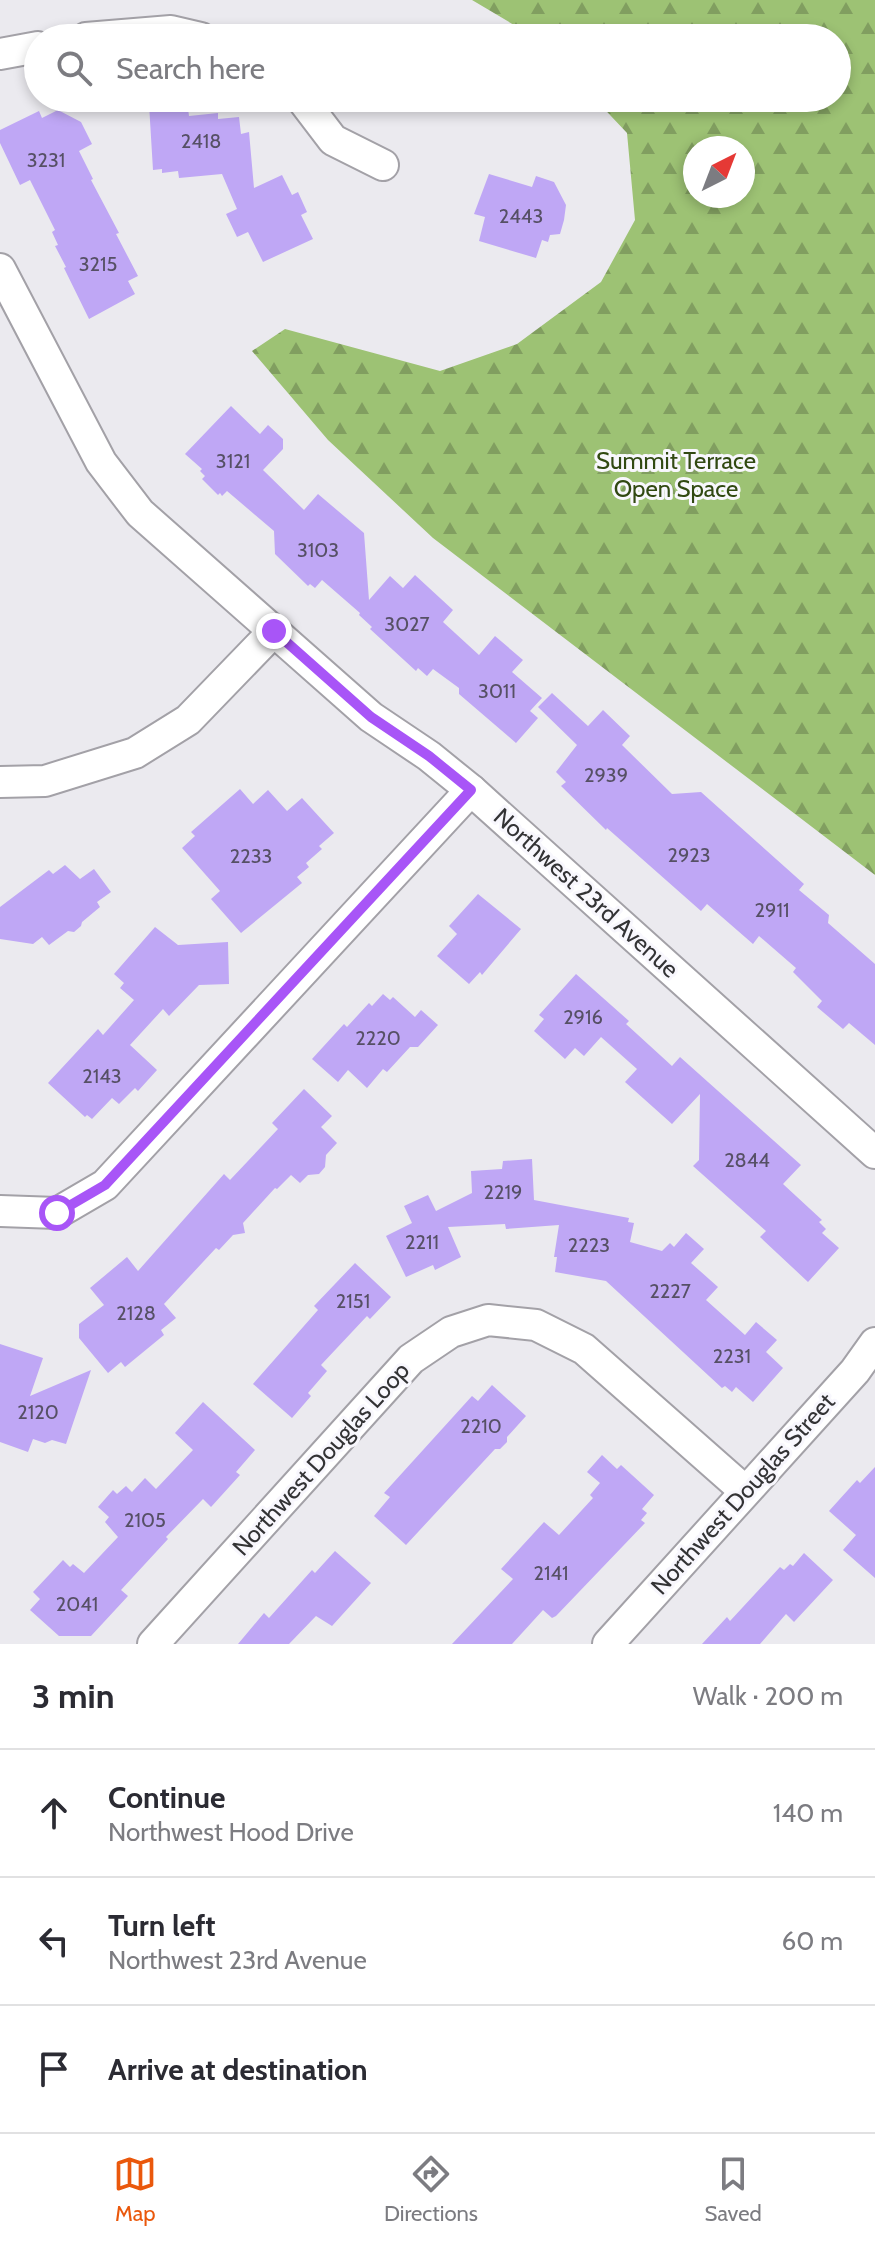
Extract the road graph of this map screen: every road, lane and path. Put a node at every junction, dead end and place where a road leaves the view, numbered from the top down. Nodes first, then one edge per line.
1 (24, 50) edge
2 (0, 54) edge
3 (312, 112) edge
4 (383, 165) dead end
5 (0, 269) edge
6 (274, 631) junction
7 (0, 782) edge
8 (471, 790) junction
9 (875, 1153) edge
10 (0, 1211) edge
11 (875, 1343) edge
12 (745, 1491) junction
13 (153, 1644) edge
14 (608, 1644) edge

1 - 2 street
3 - 4 street
5 - 6 street, Northwest 23rd Avenue
6 - 7 street
6 - 8 street, Northwest 23rd Avenue
8 - 9 street, Northwest 23rd Avenue
8 - 10 street
11 - 12 street, Northwest Douglas Street
12 - 13 street, Northwest Douglas Loop
12 - 14 street, Northwest Douglas Street

